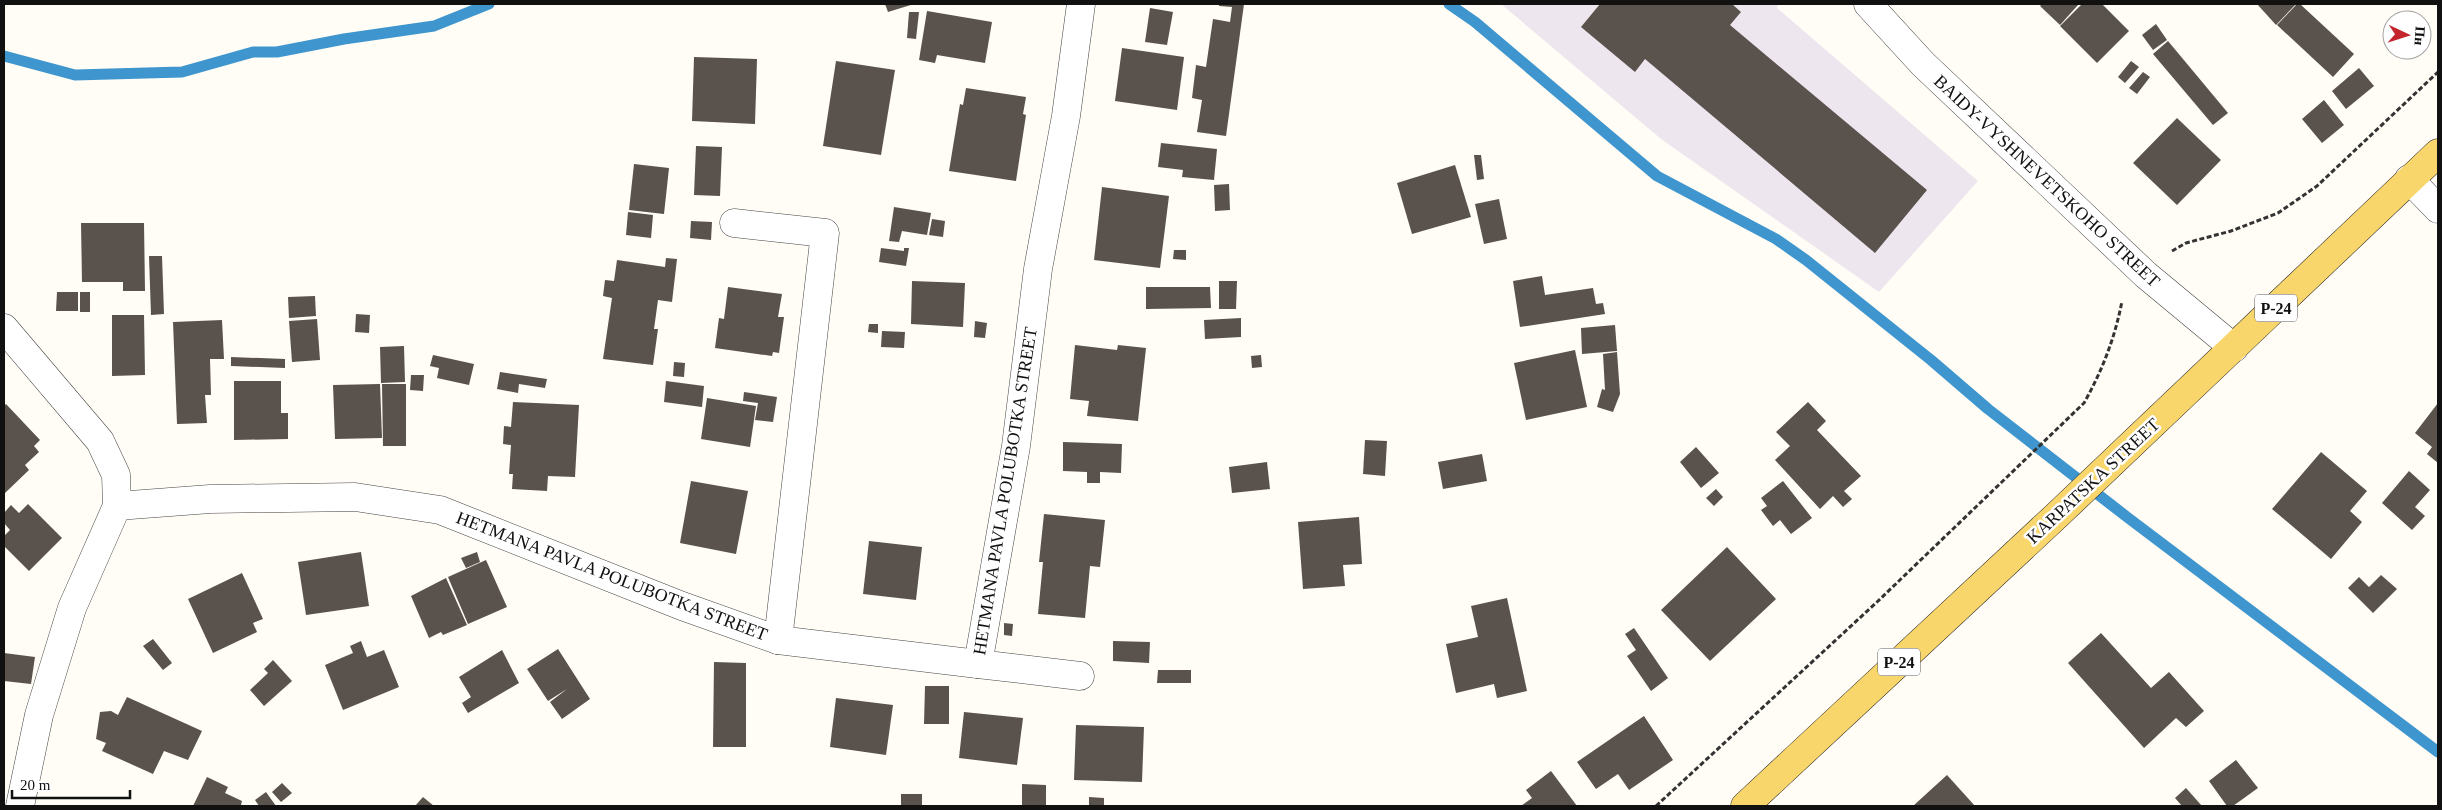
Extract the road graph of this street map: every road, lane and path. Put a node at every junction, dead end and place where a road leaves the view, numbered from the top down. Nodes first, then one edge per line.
1 (1081, 4) edge
2 (1868, 4) edge
3 (2438, 72) edge
4 (2438, 153) edge
5 (2409, 179) junction
6 (2438, 209) edge
7 (734, 223) dead end
8 (2146, 275) junction
9 (4, 328) edge
10 (2234, 348) junction
11 (117, 506) junction
12 (778, 640) junction
13 (978, 664) junction
14 (1080, 676) dead end
15 (20, 806) edge
16 (1656, 806) edge
17 (1745, 806) edge

1 - 13 street, HETMANA PAVLA POLUBOTKA STREET
2 - 8 street, BAIDY-VYSHNEVETSKOHO STREET
3 - 8 path
4 - 5 main road, KARPATSKA STREET / Р-24
5 - 6 street
5 - 10 main road, KARPATSKA STREET / Р-24
7 - 12 street
8 - 10 street, BAIDY-VYSHNEVETSKOHO STREET
8 - 16 path
9 - 11 street
10 - 17 main road, KARPATSKA STREET / Р-24
11 - 12 street, HETMANA PAVLA POLUBOTKA STREET
11 - 15 street
12 - 13 street, HETMANA PAVLA POLUBOTKA STREET
13 - 14 street

